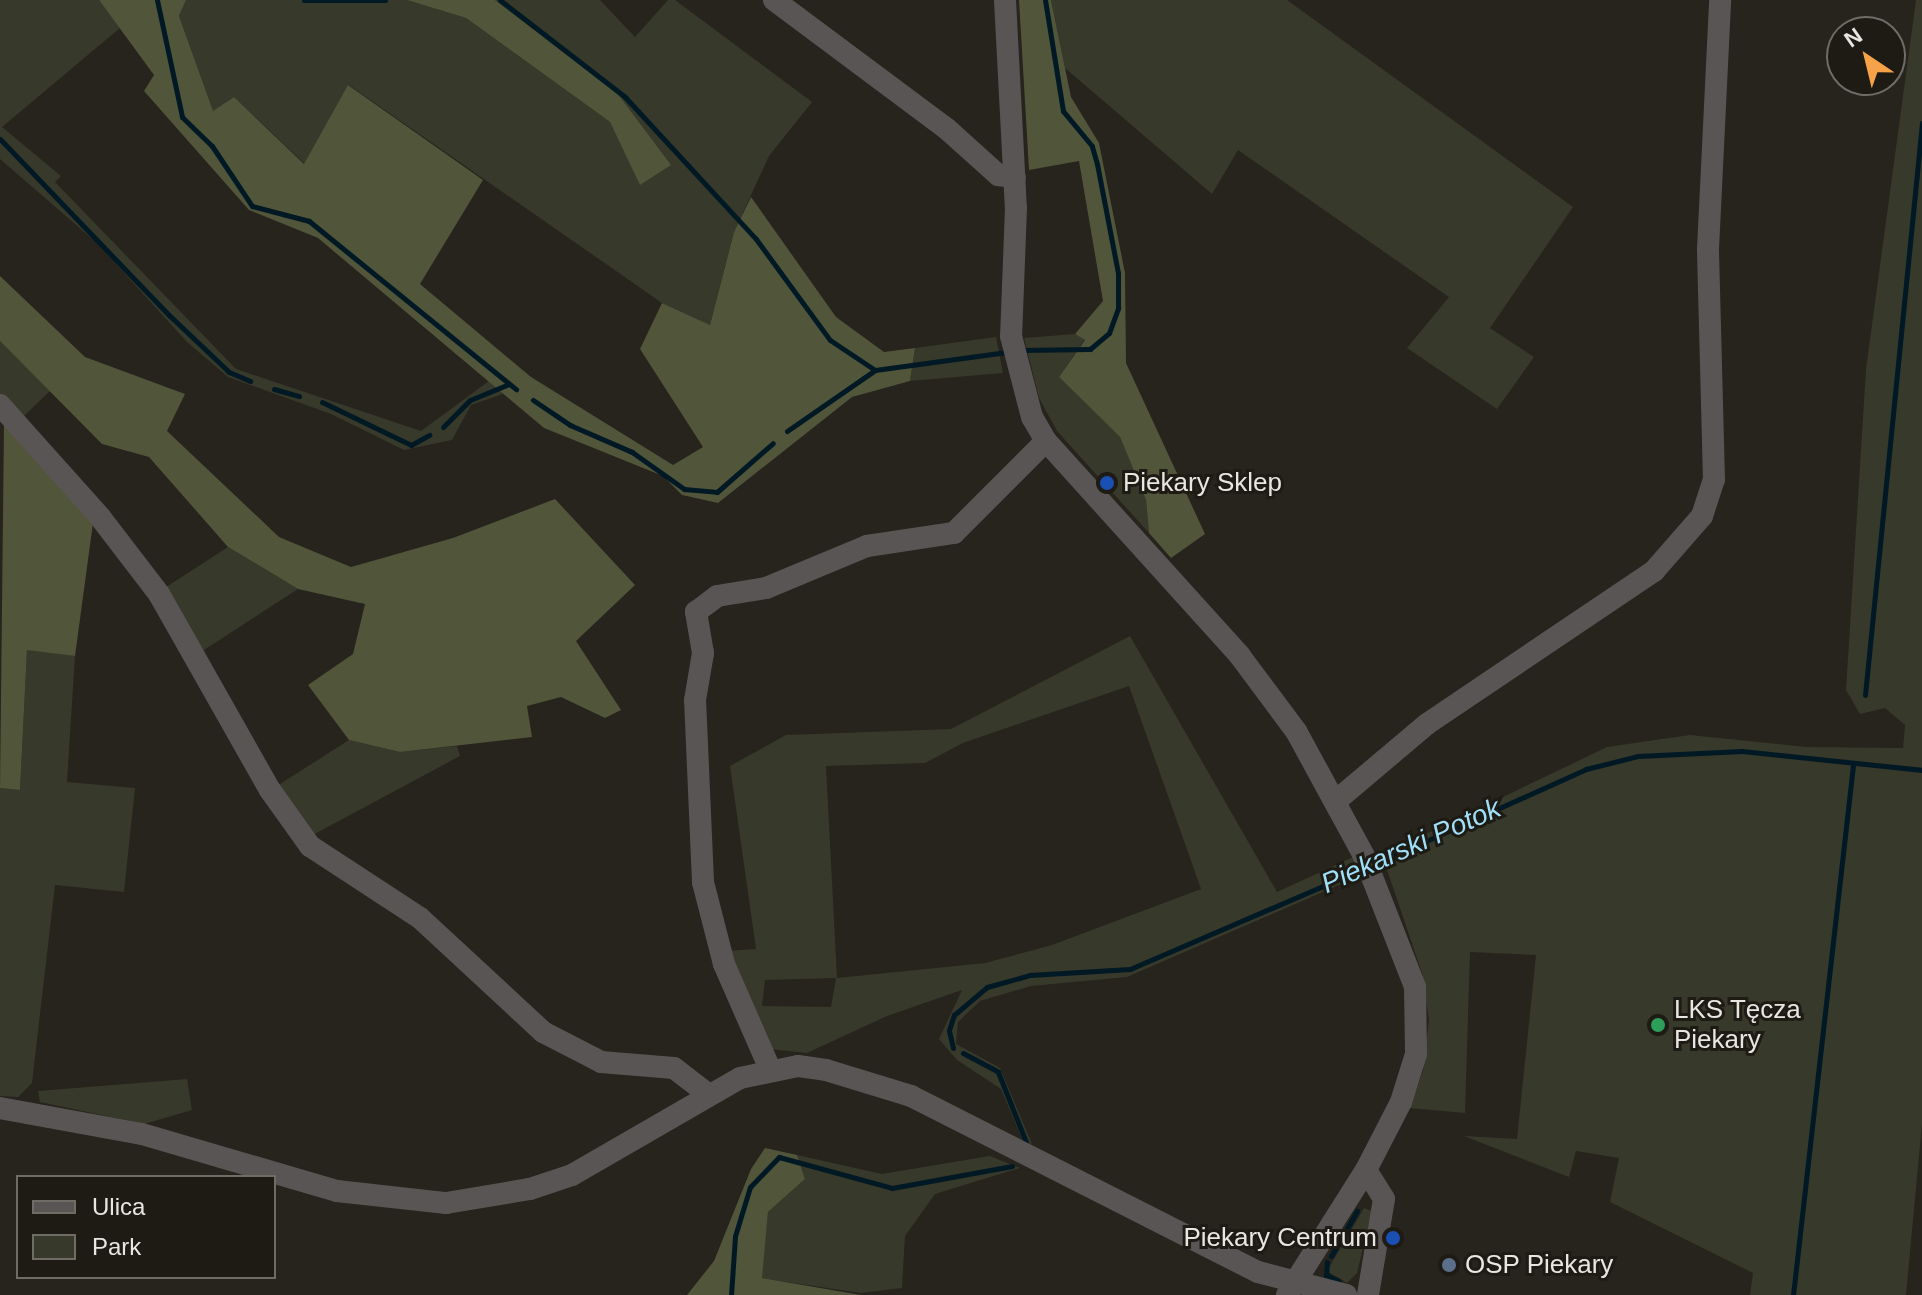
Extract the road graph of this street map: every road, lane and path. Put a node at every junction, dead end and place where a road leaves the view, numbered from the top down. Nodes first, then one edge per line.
1 (774, 0) edge
2 (1005, 0) edge
3 (1720, 0) edge
4 (1015, 177) junction
5 (0, 405) edge
6 (1046, 441) junction
7 (1337, 800) junction
8 (770, 1069) junction
9 (709, 1095) junction
10 (0, 1108) edge
11 (1366, 1170) junction
12 (1290, 1290) edge
13 (1346, 1295) edge
14 (1368, 1295) edge

1 - 4 street
2 - 4 street
3 - 7 street
4 - 6 street
5 - 9 street
6 - 7 street
6 - 8 street
7 - 11 street
8 - 9 street
8 - 12 street
9 - 10 street
11 - 12 street
11 - 14 street
12 - 13 street

